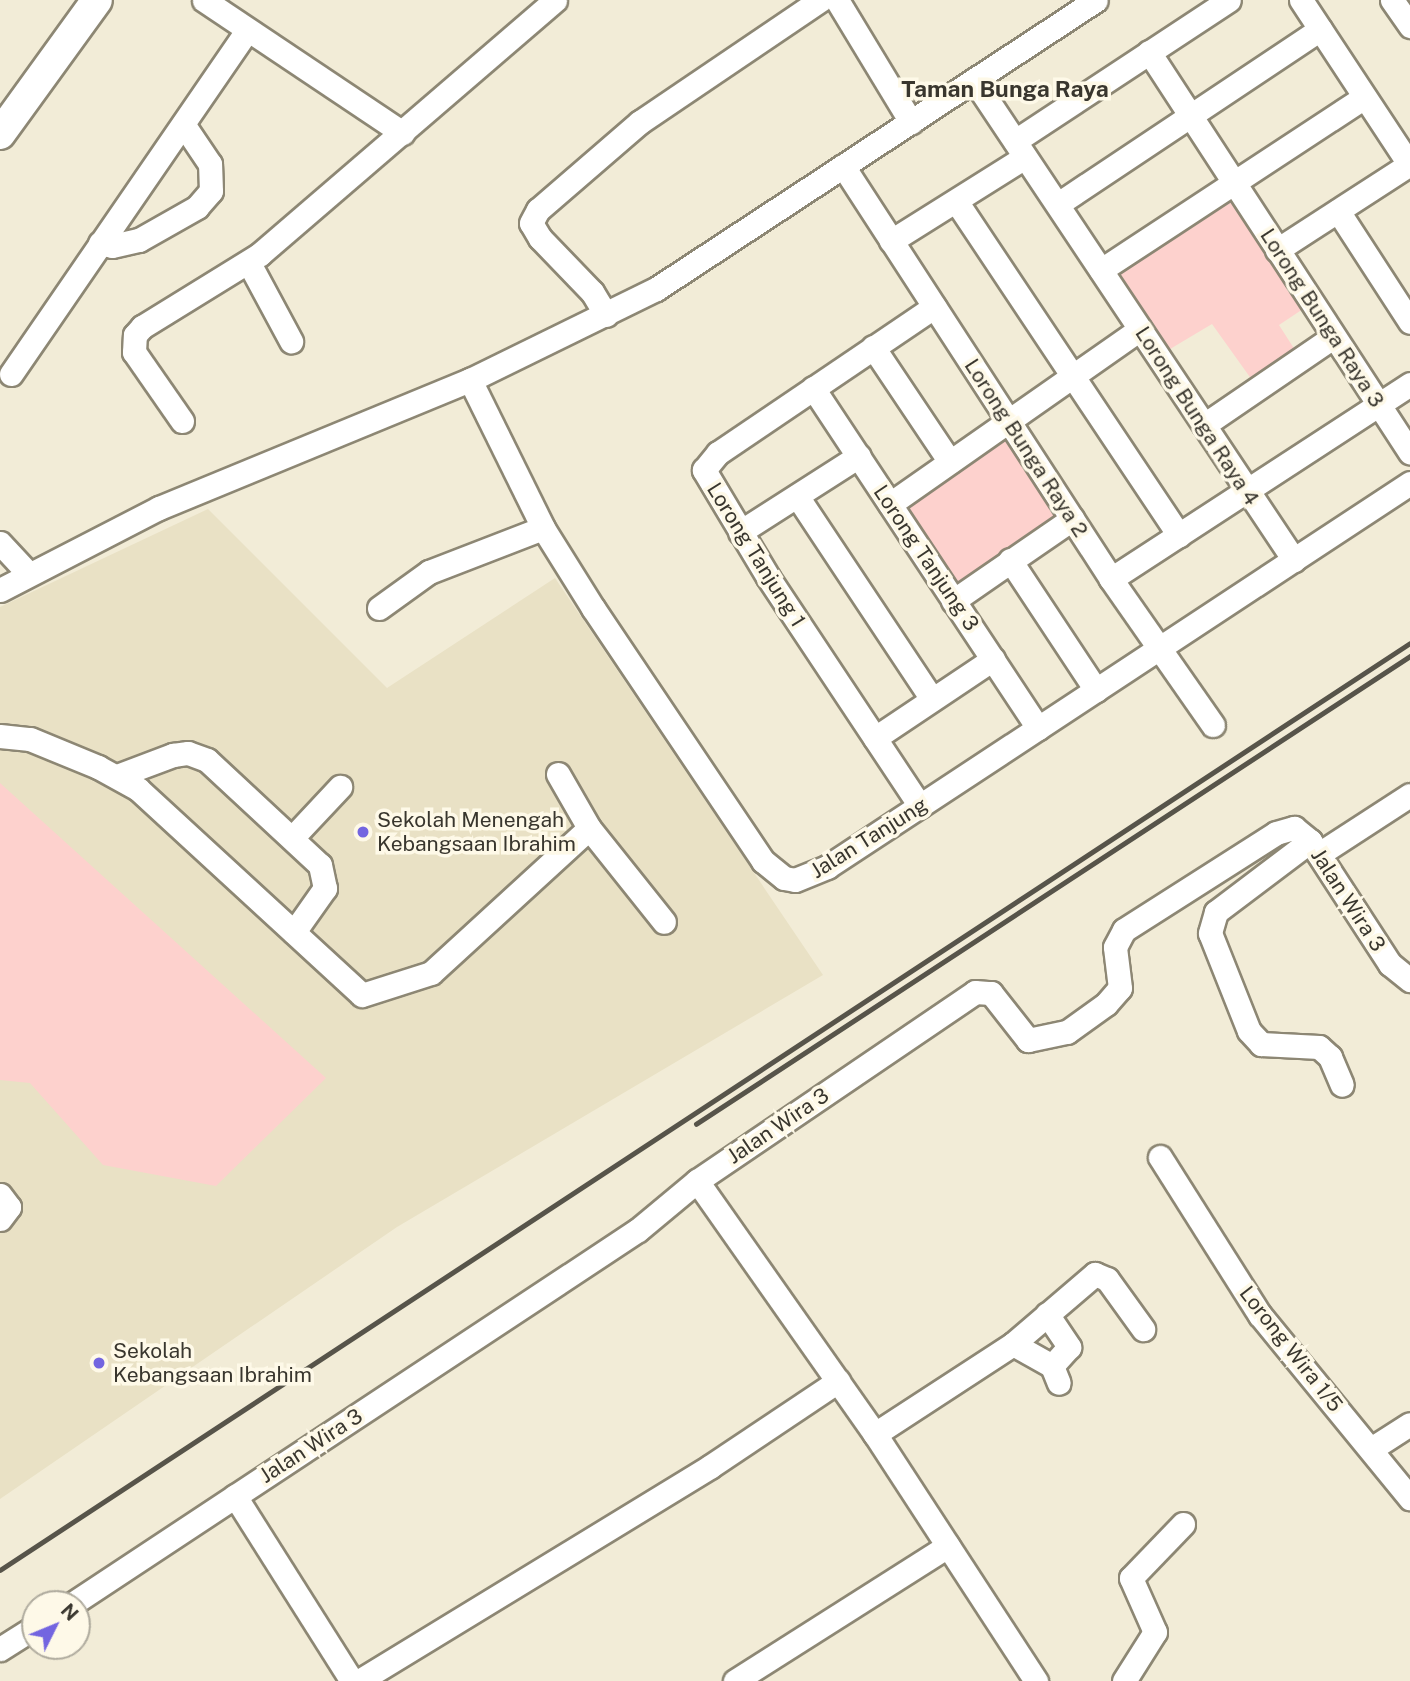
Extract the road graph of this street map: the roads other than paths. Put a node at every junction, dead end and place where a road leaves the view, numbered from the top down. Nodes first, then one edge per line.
1 (204, 0) edge
2 (555, 0) edge
3 (820, 0) edge
4 (837, 0) edge
5 (1096, 0) edge
6 (1228, 0) edge
7 (1301, 0) edge
8 (1392, 0) edge
9 (89, 3) edge
10 (1410, 26) edge
11 (1320, 29) junction
12 (247, 30) junction
13 (1149, 52) junction
14 (974, 80) junction
15 (1364, 97) junction
16 (1191, 114) junction
17 (911, 122) junction
18 (183, 124) junction
19 (402, 133) junction
20 (0, 134) edge
21 (1020, 149) junction
22 (1409, 161) edge
23 (843, 166) junction
24 (1234, 182) junction
25 (956, 201) junction
26 (1058, 204) junction
27 (1338, 211) junction
28 (891, 241) junction
29 (100, 243) junction
30 (1277, 250) junction
31 (248, 263) junction
32 (1101, 270) junction
33 (934, 307) junction
34 (606, 315) junction
35 (1410, 322) edge
36 (1140, 329) junction
37 (1333, 337) junction
38 (291, 341) dead end
39 (873, 347) junction
40 (11, 373) dead end
41 (1073, 376) junction
42 (470, 380) junction
43 (1410, 384) edge
44 (813, 388) junction
45 (1378, 405) junction
46 (182, 421) dead end
47 (1009, 421) junction
48 (1204, 425) junction
49 (1410, 453) edge
50 (859, 456) junction
51 (950, 462) junction
52 (1410, 483) edge
53 (1246, 491) junction
54 (797, 496) junction
55 (890, 504) junction
56 (1072, 519) junction
57 (543, 528) junction
58 (740, 531) junction
59 (1179, 535) junction
60 (0, 543) edge
61 (1010, 560) junction
62 (1294, 560) junction
63 (28, 573) junction
64 (1111, 579) junction
65 (0, 590) edge
66 (954, 601) junction
67 (379, 608) dead end
68 (1158, 649) junction
69 (993, 659) junction
70 (1096, 690) junction
71 (932, 699) junction
72 (1213, 725) dead end
73 (1038, 728) junction
74 (0, 736) edge
75 (875, 738) junction
76 (558, 774) dead end
77 (117, 776) junction
78 (340, 788) dead end
79 (1410, 795) edge
80 (920, 806) junction
81 (589, 828) junction
82 (293, 837) junction
83 (1314, 847) junction
84 (664, 922) dead end
85 (294, 932) junction
86 (1410, 980) edge
87 (1342, 1085) dead end
88 (1160, 1157) dead end
89 (697, 1181) junction
90 (0, 1195) edge
91 (0, 1219) edge
92 (1047, 1314) junction
93 (1143, 1329) dead end
94 (1013, 1344) junction
95 (838, 1381) junction
96 (1410, 1424) edge
97 (875, 1434) junction
98 (1371, 1449) junction
99 (235, 1496) junction
100 (1410, 1498) edge
101 (1182, 1524) dead end
102 (948, 1546) junction
103 (91, 1591) edge
104 (21, 1636) edge
105 (0, 1650) edge
106 (352, 1681) edge
107 (359, 1681) edge
108 (735, 1681) edge
109 (1036, 1681) edge
110 (1124, 1681) edge

1 - 12 street
2 - 19 street
3 - 34 street
4 - 17 street
5 - 14 street
6 - 13 street
7 - 11 street
8 - 10 street
9 - 20 main road
11 - 15 street
11 - 16 street
12 - 18 street
12 - 19 street
13 - 16 street, Lorong Bunga Raya 3
13 - 21 street
14 - 17 street
14 - 21 street, Lorong Bunga Raya 4
15 - 22 street
15 - 24 street
16 - 24 street, Lorong Bunga Raya 3
16 - 26 street
17 - 23 street
18 - 29 street
18 - 29 street
19 - 31 street
21 - 25 street
21 - 26 street, Lorong Bunga Raya 4
22 - 27 street
23 - 28 street, Lorong Bunga Raya 2
23 - 34 street
24 - 30 street, Lorong Bunga Raya 3
24 - 32 street
25 - 28 street
25 - 41 street
26 - 32 street, Lorong Bunga Raya 4
27 - 30 street
27 - 35 street
28 - 33 street, Lorong Bunga Raya 2
29 - 40 street
30 - 37 street, Lorong Bunga Raya 3
31 - 38 street
31 - 46 street
32 - 36 street, Lorong Bunga Raya 4
33 - 39 street, Lorong Tanjung 1
33 - 47 street, Lorong Bunga Raya 2
34 - 42 street
36 - 41 street
36 - 48 street, Lorong Bunga Raya 4
37 - 45 street, Lorong Bunga Raya 3
37 - 48 street
39 - 44 street, Lorong Tanjung 1
39 - 51 street
41 - 47 street
41 - 59 street
42 - 57 street, Jalan Tanjung
42 - 63 street
43 - 45 street
44 - 50 street, Lorong Tanjung 3
44 - 58 street, Lorong Tanjung 1
45 - 49 street, Lorong Bunga Raya 3
45 - 53 street
47 - 51 street
47 - 56 street, Lorong Bunga Raya 2
48 - 53 street, Lorong Bunga Raya 4
50 - 54 street
50 - 55 street, Lorong Tanjung 3
51 - 55 street
52 - 62 street, Jalan Tanjung
53 - 59 street
53 - 62 street, Lorong Bunga Raya 4
54 - 58 street
54 - 71 street
55 - 66 street, Lorong Tanjung 3
56 - 61 street
56 - 64 street, Lorong Bunga Raya 2
57 - 67 street
57 - 80 street, Jalan Tanjung
58 - 75 street, Lorong Tanjung 1
59 - 64 street
60 - 63 street
61 - 66 street
61 - 70 street
62 - 68 street, Jalan Tanjung
63 - 65 street
64 - 68 street, Lorong Bunga Raya 2
66 - 69 street, Lorong Tanjung 3
68 - 70 street, Jalan Tanjung
68 - 72 street, Lorong Bunga Raya 2
69 - 71 street
69 - 73 street, Lorong Tanjung 3
70 - 73 street, Jalan Tanjung
71 - 75 street
73 - 80 street, Jalan Tanjung
74 - 77 street
75 - 80 street, Lorong Tanjung 1
76 - 81 street
77 - 82 street
77 - 85 street
78 - 82 street
79 - 83 street
81 - 84 street
81 - 85 street
82 - 85 street
83 - 86 street, Jalan Wira 3
83 - 87 street
83 - 89 street, Jalan Wira 3
88 - 98 street, Lorong Wira 1/5
89 - 95 street
89 - 99 street, Jalan Wira 3
90 - 91 street
92 - 93 street
92 - 94 street
92 - 94 street
94 - 97 street
95 - 97 street
95 - 107 street
96 - 98 street
97 - 102 street
98 - 100 street, Lorong Wira 1/5
99 - 103 street, Jalan Wira 3
99 - 106 street
101 - 110 street
102 - 108 street
102 - 109 street
104 - 105 street

